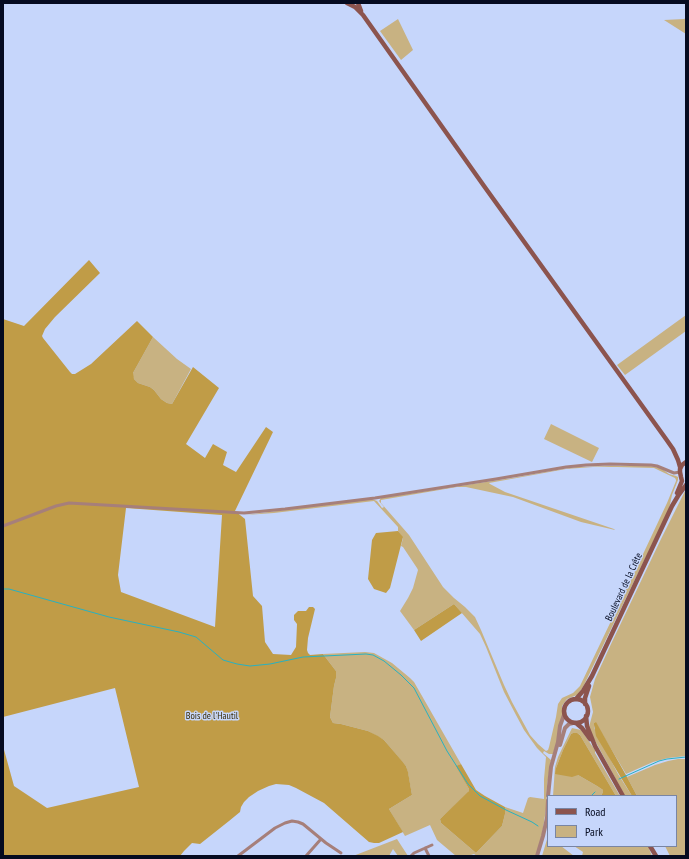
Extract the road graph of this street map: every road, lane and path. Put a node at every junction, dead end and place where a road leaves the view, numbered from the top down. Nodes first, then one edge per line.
1 (347, 3) edge
2 (358, 3) edge
3 (363, 15) junction
4 (673, 449) junction
5 (686, 462) edge
6 (680, 472) junction
7 (686, 480) edge
8 (686, 484) edge
9 (672, 506) junction
10 (3, 526) edge
11 (592, 676) junction
12 (576, 699) junction
13 (585, 704) junction
14 (564, 715) junction
15 (586, 716) junction
16 (574, 723) junction
17 (595, 746) junction
18 (549, 795) edge
19 (549, 795) edge
20 (622, 795) edge
21 (547, 818) edge
22 (547, 827) edge
23 (321, 839) junction
24 (432, 845) dead end
25 (651, 847) edge
26 (425, 848) junction
27 (341, 853) dead end
28 (308, 855) edge
29 (238, 856) edge
30 (411, 856) edge
31 (429, 856) edge
32 (538, 856) edge
33 (656, 856) edge

1 - 3 main road
2 - 3 main road
3 - 4 main road
4 - 5 main road
4 - 6 main road
5 - 6 main road
6 - 7 main road
6 - 9 main road, Boulevard de la Crête
6 - 10 street
8 - 9 main road, Boulevard de la Crête
9 - 11 main road, Boulevard de la Crête
11 - 12 main road, Boulevard de la Crête
11 - 13 main road, Boulevard de la Crête
12 - 13 main road
12 - 14 main road
13 - 15 main road
14 - 16 main road
14 - 18 street
15 - 16 main road
15 - 17 main road
16 - 17 main road
16 - 19 street
17 - 20 main road
21 - 32 street
22 - 32 street
23 - 27 street
23 - 28 street
23 - 29 street
24 - 26 street
25 - 33 main road
26 - 30 street
26 - 31 street

